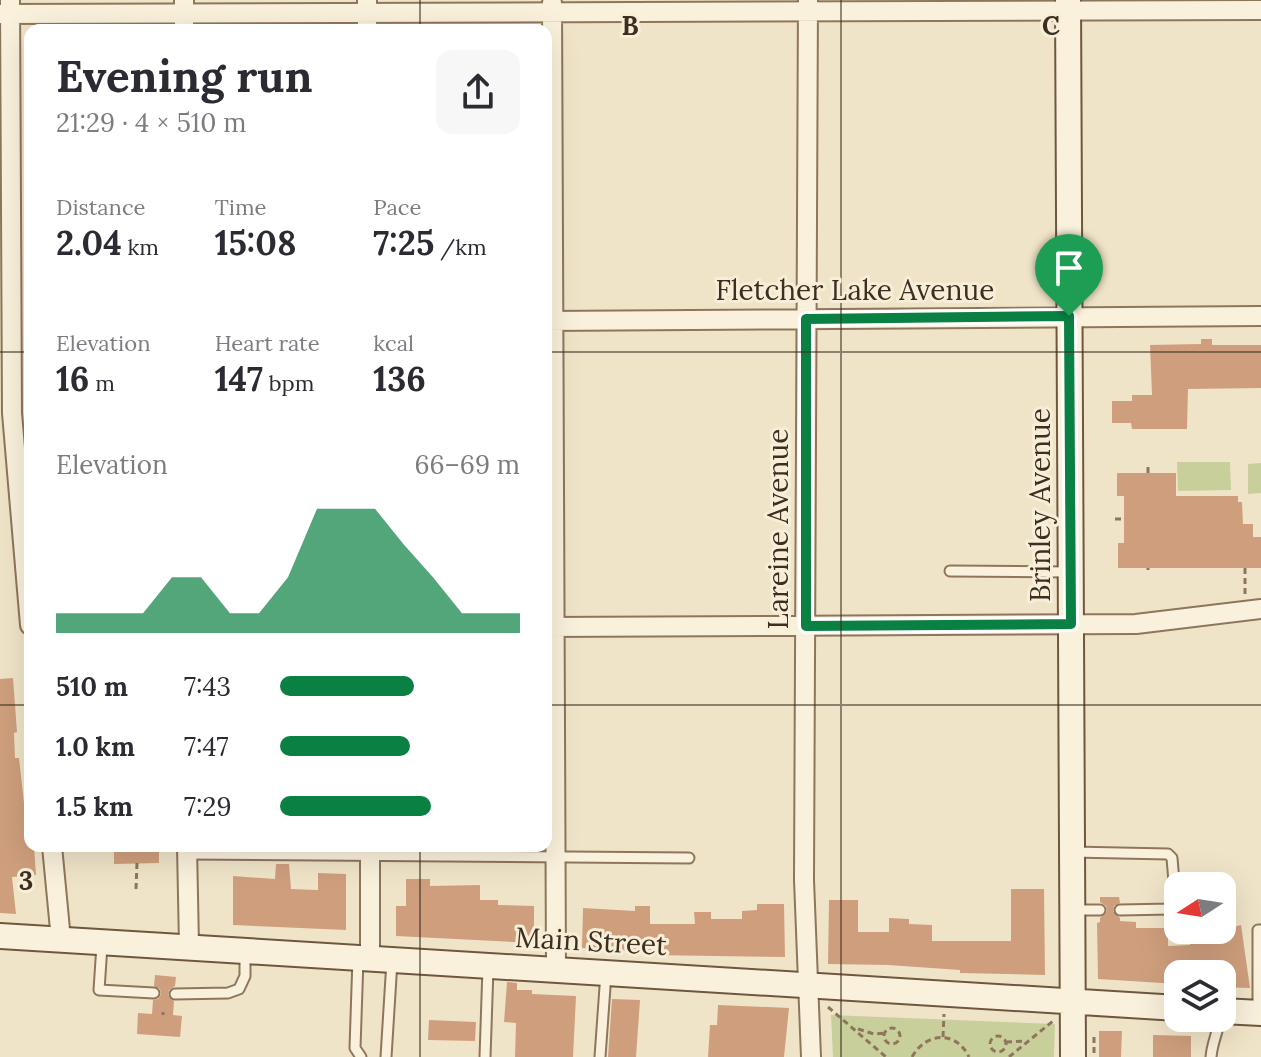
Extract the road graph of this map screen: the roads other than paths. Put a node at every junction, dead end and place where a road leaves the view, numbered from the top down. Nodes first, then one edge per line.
1 (808, 5) edge
2 (1068, 5) edge
3 (552, 6) edge
4 (7, 9) edge
5 (1261, 10) edge
6 (367, 14) edge
7 (184, 15) edge
8 (1069, 316) junction
9 (1261, 316) edge
10 (806, 319) junction
11 (14, 321) edge
12 (552, 321) edge
13 (24, 554) edge
14 (950, 571) dead end
15 (1070, 572) junction
16 (1261, 609) edge
17 (1071, 624) junction
18 (806, 626) junction
19 (552, 627) edge
20 (552, 719) edge
21 (53, 852) edge
22 (187, 852) edge
23 (370, 852) edge
24 (401, 852) edge
25 (1072, 852) junction
26 (555, 857) junction
27 (689, 858) dead end
28 (1072, 910) junction
29 (1100, 910) dead end
30 (1120, 910) dead end
31 (1261, 930) edge
32 (0, 936) edge
33 (61, 940) junction
34 (102, 942) junction
35 (189, 946) junction
36 (245, 950) junction
37 (373, 957) junction
38 (488, 965) junction
39 (556, 969) junction
40 (606, 972) junction
41 (808, 986) junction
42 (154, 993) dead end
43 (175, 994) dead end
44 (1073, 1002) junction
45 (1164, 1007) edge
46 (1236, 1012) edge
47 (1260, 1013) edge
48 (1218, 1032) edge
49 (361, 1057) edge
50 (386, 1057) edge
51 (485, 1057) edge
52 (600, 1057) edge
53 (811, 1057) edge
54 (1073, 1057) edge
55 (1211, 1057) edge

1 - 2 street
1 - 3 street
1 - 10 street, Lareine Avenue
2 - 5 street
2 - 8 main road, Brinley Avenue
3 - 6 street
4 - 7 street
4 - 11 street
6 - 7 street
8 - 9 street, Fletcher Lake Avenue
8 - 10 street, Fletcher Lake Avenue
8 - 15 main road, Brinley Avenue
10 - 12 street, Fletcher Lake Avenue
10 - 18 street, Lareine Avenue
11 - 13 street
14 - 15 lane
15 - 17 main road, Brinley Avenue
16 - 17 street
17 - 18 street
17 - 25 main road, Brinley Avenue
18 - 19 street
18 - 41 street, Lareine Avenue
20 - 26 street
21 - 33 street
22 - 35 street
23 - 37 street
24 - 26 lane
25 - 28 main road, Brinley Avenue
25 - 30 lane
26 - 27 lane
26 - 39 street
28 - 29 lane
28 - 44 main road, Brinley Avenue
31 - 47 lane
32 - 33 main road, Main Street
33 - 34 main road, Main Street
34 - 35 main road, Main Street
34 - 42 lane
35 - 36 main road, Main Street
36 - 37 main road, Main Street
36 - 43 lane
37 - 38 main road, Main Street
37 - 49 lane
37 - 50 lane
38 - 39 main road, Main Street
38 - 51 lane
39 - 40 main road, Main Street
40 - 41 main road, Main Street
40 - 52 lane
41 - 44 main road, Main Street
41 - 53 street, Lareine Avenue
44 - 45 main road, Main Street
44 - 54 main road, Brinley Avenue
46 - 47 main road
48 - 55 lane

